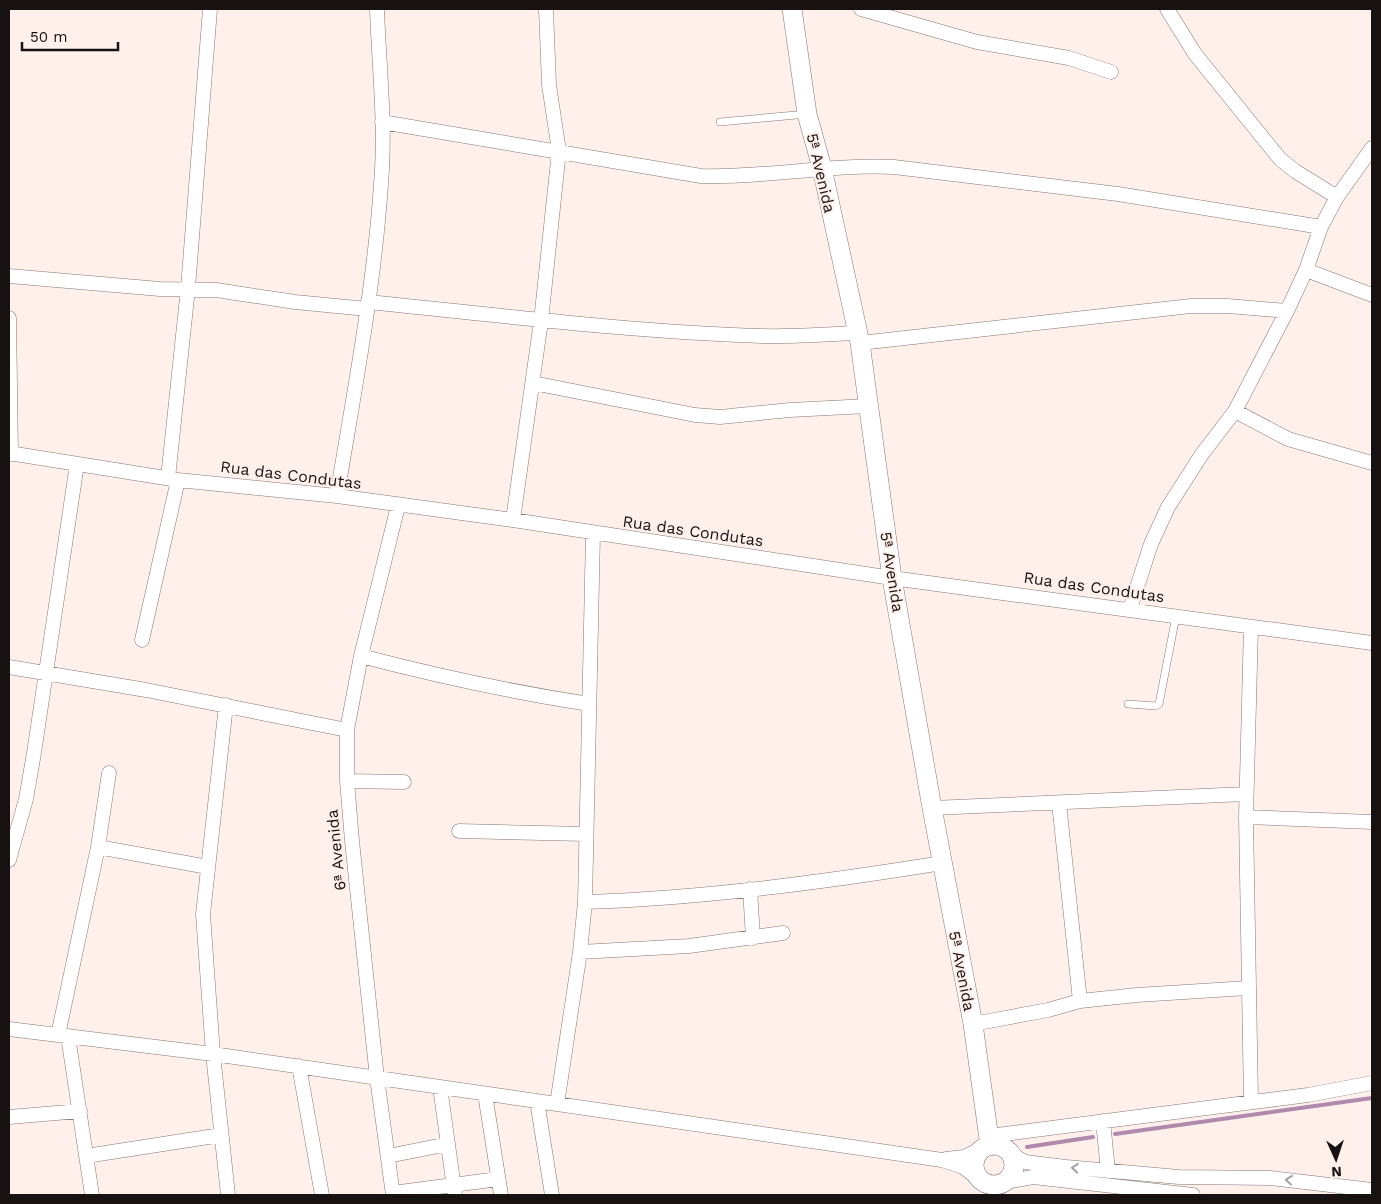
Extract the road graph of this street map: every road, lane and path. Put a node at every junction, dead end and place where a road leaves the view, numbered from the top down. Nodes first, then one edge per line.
1 (210, 9) edge
2 (377, 9) edge
3 (546, 9) edge
4 (792, 9) edge
5 (861, 9) edge
6 (1167, 9) edge
7 (1111, 72) dead end
8 (807, 114) junction
9 (382, 122) junction
10 (720, 122) dead end
11 (1372, 148) edge
12 (559, 151) junction
13 (822, 168) junction
14 (1337, 196) junction
15 (1321, 227) junction
16 (1306, 270) junction
17 (9, 276) edge
18 (188, 288) junction
19 (1372, 295) edge
20 (368, 305) junction
21 (1287, 312) junction
22 (9, 318) edge
23 (542, 321) junction
24 (859, 338) junction
25 (534, 383) junction
26 (868, 406) junction
27 (1236, 412) junction
28 (10, 453) edge
29 (77, 464) junction
30 (1372, 464) edge
31 (173, 479) junction
32 (337, 496) junction
33 (398, 506) junction
34 (514, 520) junction
35 (593, 534) junction
36 (892, 578) junction
37 (1130, 609) junction
38 (1176, 616) junction
39 (1251, 628) junction
40 (142, 640) dead end
41 (1372, 643) edge
42 (361, 656) junction
43 (9, 667) edge
44 (46, 672) junction
45 (589, 704) junction
46 (1128, 704) dead end
47 (226, 705) junction
48 (347, 730) junction
49 (109, 773) dead end
50 (346, 781) junction
51 (404, 782) dead end
52 (1246, 794) junction
53 (1059, 803) junction
54 (932, 808) junction
55 (1246, 817) junction
56 (1372, 822) edge
57 (459, 831) dead end
58 (586, 834) junction
59 (98, 847) junction
60 (9, 860) edge
61 (942, 863) junction
62 (208, 867) junction
63 (750, 889) junction
64 (585, 902) junction
65 (783, 933) dead end
66 (753, 938) junction
67 (580, 952) junction
68 (1248, 988) junction
69 (1080, 1001) junction
70 (973, 1024) junction
71 (9, 1029) edge
72 (63, 1035) junction
73 (213, 1054) junction
74 (300, 1066) junction
75 (377, 1078) junction
76 (1372, 1084) edge
77 (440, 1087) junction
78 (485, 1094) junction
79 (537, 1101) junction
80 (1251, 1102) junction
81 (557, 1104) junction
82 (80, 1111) junction
83 (9, 1117) edge
84 (1104, 1121) junction
85 (220, 1136) junction
86 (987, 1143) junction
87 (448, 1144) junction
88 (1011, 1154) junction
89 (86, 1156) junction
90 (388, 1156) junction
91 (942, 1160) junction
92 (1108, 1171) junction
93 (498, 1179) junction
94 (995, 1185) edge
95 (454, 1190) edge
96 (1372, 1190) edge
97 (393, 1194) edge
98 (92, 1195) edge
99 (228, 1195) edge
100 (322, 1195) edge
101 (501, 1195) edge
102 (552, 1195) edge
103 (1193, 1195) edge

1 - 18 street
2 - 9 street
3 - 12 street
4 - 8 street, 5ª Avenida
5 - 7 street
6 - 14 street
8 - 10 lane
8 - 13 street, 5ª Avenida
9 - 12 street
9 - 20 street
11 - 14 street
12 - 13 street
12 - 23 street
13 - 15 street
13 - 24 street, 5ª Avenida
14 - 15 street
15 - 16 street
16 - 19 street
16 - 21 street
17 - 18 street
18 - 20 street
18 - 31 street
20 - 23 street
20 - 32 street
21 - 24 street
21 - 27 street
22 - 28 street
23 - 24 street
23 - 25 street
24 - 26 street, 5ª Avenida
25 - 26 street
25 - 34 street
26 - 36 street, 5ª Avenida
27 - 30 street
27 - 37 street
28 - 29 street, Rua das Condutas
29 - 31 street, Rua das Condutas
29 - 44 street
31 - 32 street, Rua das Condutas
31 - 40 street
32 - 33 street, Rua das Condutas
33 - 34 street, Rua das Condutas
33 - 42 street, 6ª Avenida
34 - 35 street, Rua das Condutas
35 - 36 street, Rua das Condutas
35 - 45 street
36 - 37 street, Rua das Condutas
36 - 54 street, 5ª Avenida
37 - 38 street, Rua das Condutas
38 - 39 street, Rua das Condutas
38 - 46 lane
39 - 41 street, Rua das Condutas
39 - 52 street
42 - 45 street
42 - 48 street, 6ª Avenida
43 - 44 street
44 - 47 street
44 - 60 street
45 - 58 street
47 - 48 street
47 - 62 street
48 - 50 street, 6ª Avenida
49 - 59 street
50 - 51 street
50 - 75 street, 6ª Avenida
52 - 53 street
52 - 55 street
53 - 54 street
53 - 69 street
54 - 61 street, 5ª Avenida
55 - 56 street
55 - 68 street
57 - 58 street
58 - 64 street
59 - 62 street
59 - 72 street
61 - 63 street
61 - 70 street, 5ª Avenida
62 - 73 street
63 - 64 street
63 - 66 street
64 - 67 street
65 - 66 street
66 - 67 street
67 - 81 street
68 - 69 street
68 - 80 street
69 - 70 street
70 - 86 street, 5ª Avenida
71 - 72 street
72 - 73 street
72 - 82 street
73 - 74 street
73 - 85 street
74 - 75 street
74 - 100 street
75 - 77 street
75 - 90 street, 6ª Avenida
76 - 80 street
77 - 78 street
77 - 87 street
78 - 79 street
78 - 93 street
79 - 81 street
79 - 102 street
80 - 84 street
81 - 91 street
82 - 83 street
82 - 89 street
84 - 86 street
84 - 92 street
85 - 89 street
85 - 99 street
86 - 88 street
86 - 91 street
86 - 94 street
87 - 90 street
87 - 95 street
92 -> 88 street
88 - 94 street
89 - 98 street
90 - 97 street, 6ª Avenida
91 - 94 street
96 -> 92 street
93 - 95 street
93 - 101 street
94 - 103 street
95 - 97 street

